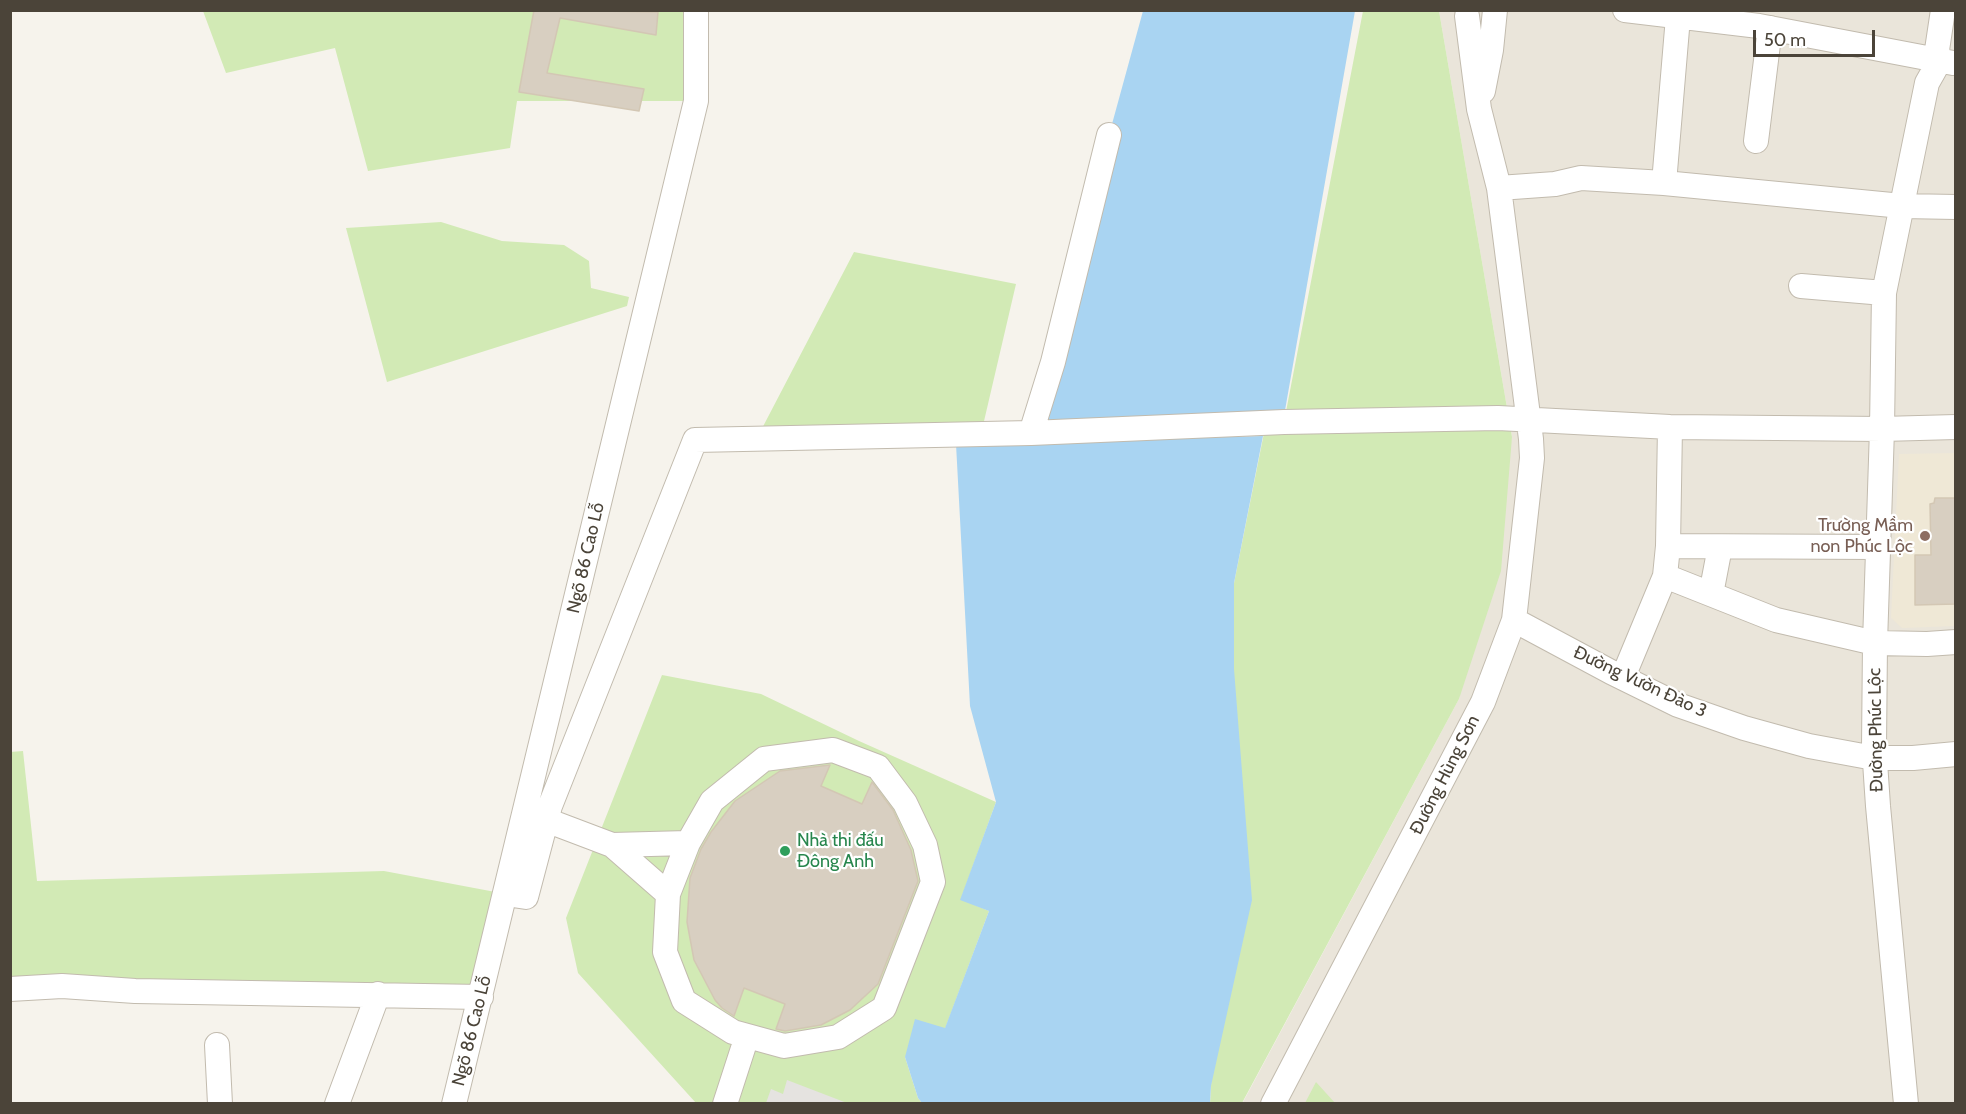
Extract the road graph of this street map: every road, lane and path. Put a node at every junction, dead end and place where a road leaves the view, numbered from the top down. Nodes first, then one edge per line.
1 (696, 10) edge
2 (1495, 10) edge
3 (1625, 10) edge
4 (1943, 10) edge
5 (1467, 16) dead end
6 (1678, 17) junction
7 (1770, 28) junction
8 (1948, 62) edge
9 (1479, 109) junction
10 (1109, 135) dead end
11 (1756, 141) dead end
12 (1664, 183) junction
13 (1500, 188) junction
14 (1902, 206) junction
15 (1956, 207) edge
16 (1801, 286) dead end
17 (1884, 293) junction
18 (1530, 421) junction
19 (1670, 427) junction
20 (1956, 427) edge
21 (1882, 429) junction
22 (1031, 433) junction
23 (1668, 546) junction
24 (1720, 547) junction
25 (1877, 547) junction
26 (1665, 576) junction
27 (1711, 594) junction
28 (1514, 620) junction
29 (1956, 642) edge
30 (1875, 643) junction
31 (1623, 677) junction
32 (1956, 754) edge
33 (1875, 758) junction
34 (546, 820) junction
35 (688, 843) junction
36 (612, 845) junction
37 (506, 894) junction
38 (668, 894) junction
39 (10, 989) edge
40 (378, 994) junction
41 (481, 997) junction
42 (747, 1036) junction
43 (217, 1045) dead end
44 (220, 1104) edge
45 (338, 1104) edge
46 (454, 1104) edge
47 (725, 1104) edge
48 (1273, 1104) edge
49 (1906, 1104) edge

1 - 37 street, Ngõ 86 Cao Lỗ
2 - 9 street
3 - 6 street
4 - 8 street
5 - 9 street, Đường Hùng Sơn
6 - 7 street
6 - 12 street
7 - 8 street
7 - 11 street
8 - 14 street, Đường Phúc Lộc
9 - 13 street, Đường Hùng Sơn
10 - 22 street
12 - 13 street
12 - 14 street
13 - 18 street, Đường Hùng Sơn
14 - 15 street
14 - 17 street, Đường Phúc Lộc
16 - 17 street
17 - 21 street, Đường Phúc Lộc
18 - 19 street
18 - 22 street
18 - 28 street, Đường Hùng Sơn
19 - 21 street
19 - 23 street
20 - 21 street
21 - 25 street, Đường Phúc Lộc
22 - 34 street
23 - 24 street
23 - 26 street
24 - 25 street
24 - 27 street
25 - 30 street, Đường Phúc Lộc
26 - 27 street
26 - 31 street
27 - 30 street
28 - 31 street, Đường Vườn Đào 3
28 - 48 street, Đường Hùng Sơn
29 - 30 street
30 - 33 street, Đường Phúc Lộc
31 - 33 street, Đường Vườn Đào 3
32 - 33 street, Đường Vườn Đào 3
33 - 49 street, Đường Phúc Lộc
34 - 36 street
34 - 37 street
35 - 36 street
35 - 38 street
35 - 42 street
36 - 38 street
37 - 41 street, Ngõ 86 Cao Lỗ
38 - 42 street
39 - 40 street
40 - 41 street
40 - 45 street
41 - 46 street, Ngõ 86 Cao Lỗ
42 - 47 street
43 - 44 street

